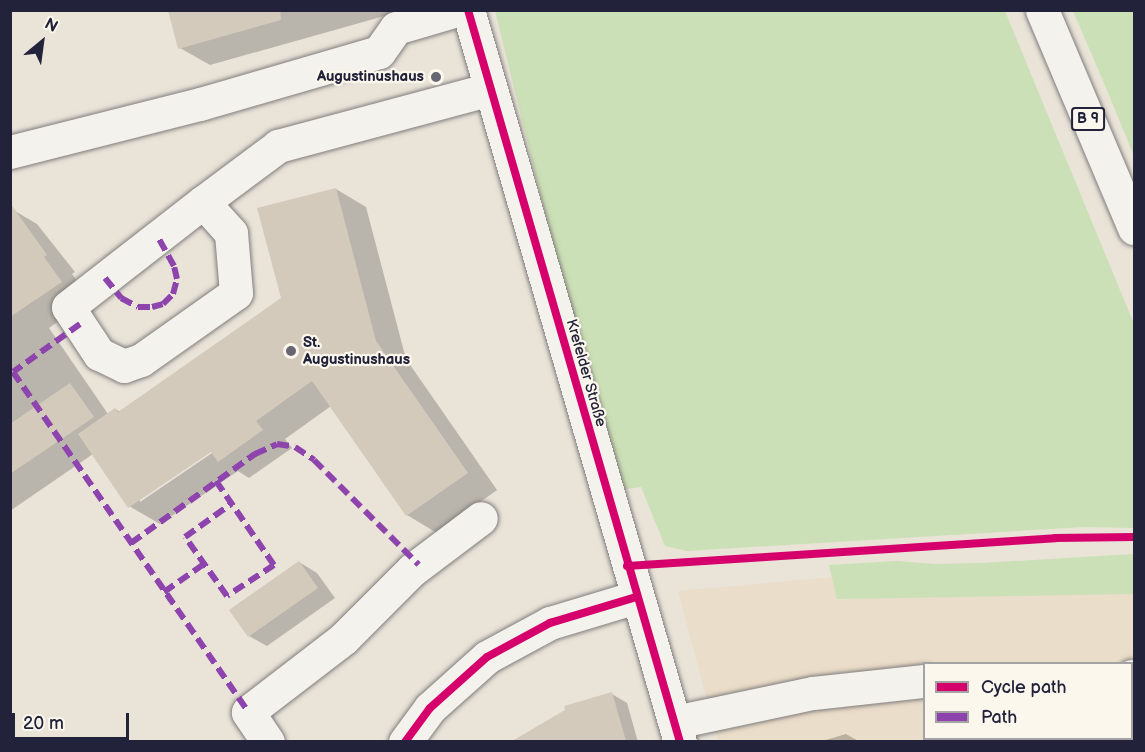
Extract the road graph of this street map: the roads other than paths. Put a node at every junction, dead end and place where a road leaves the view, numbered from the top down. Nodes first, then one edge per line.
1 (457, 10) edge
2 (468, 10) edge
3 (1042, 10) edge
4 (393, 19) edge
5 (490, 89) junction
6 (10, 153) edge
7 (203, 202) junction
8 (1134, 228) edge
9 (481, 519) dead end
10 (636, 597) junction
11 (923, 681) edge
12 (677, 732) edge
13 (268, 741) edge
14 (405, 741) edge

1 - 4 street
2 - 5 street, Krefelder Straße
3 - 8 street, B 9
4 - 6 street
5 - 7 street
5 - 10 street, Krefelder Straße
7 - 7 street
9 - 13 street
10 - 12 street, Krefelder Straße
10 - 14 street
11 - 12 street

